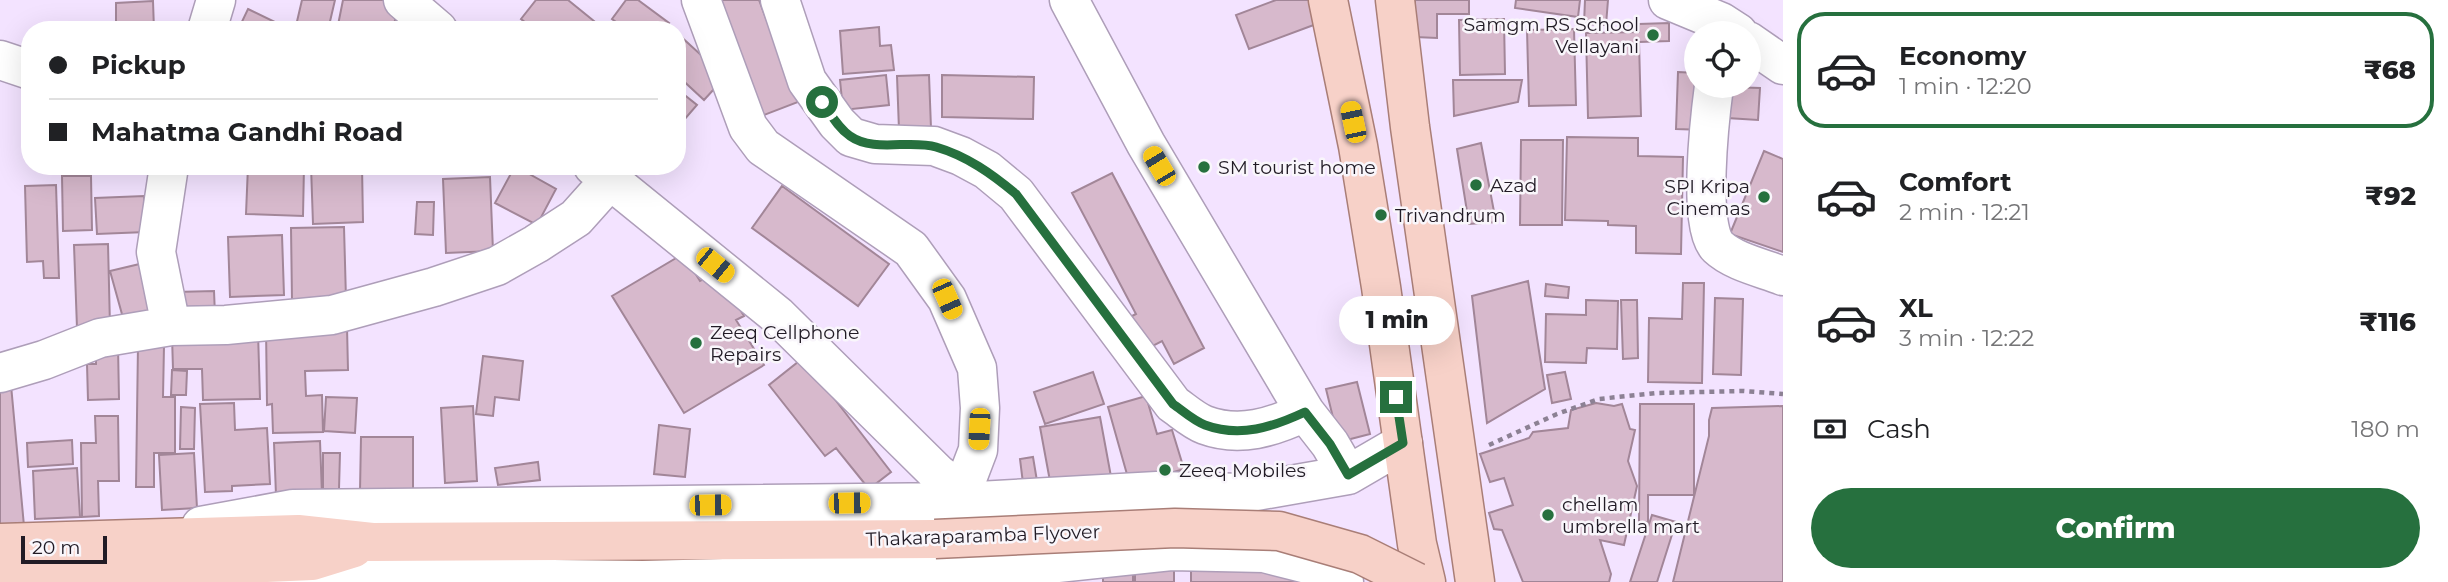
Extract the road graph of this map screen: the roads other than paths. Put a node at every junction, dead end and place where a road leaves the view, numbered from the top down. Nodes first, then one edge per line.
1 (216, 0) edge
2 (403, 0) edge
3 (701, 0) edge
4 (780, 0) edge
5 (1069, 0) edge
6 (1328, 0) edge
7 (1395, 0) edge
8 (1668, 0) edge
9 (210, 21) edge
10 (428, 21) edge
11 (1710, 21) edge
12 (1761, 51) edge
13 (0, 60) edge
14 (1783, 65) edge
15 (21, 66) edge
16 (1713, 98) edge
17 (168, 175) edge
18 (601, 175) edge
19 (604, 175) edge
20 (1783, 276) edge
21 (170, 326) junction
22 (0, 373) edge
23 (1305, 412) junction
24 (1403, 443) junction
25 (1348, 475) junction
26 (961, 497) junction
27 (123, 540) junction
28 (0, 543) edge
29 (370, 566) edge
30 (0, 570) edge
31 (1035, 575) edge
32 (1482, 578) edge
33 (475, 580) edge
34 (1344, 582) edge
35 (1416, 582) edge
36 (1426, 582) edge

1 - 9 street
2 - 10 street
3 - 26 street
4 - 23 street
5 - 23 street
6 - 24 main road
7 - 32 main road
8 - 11 street
12 - 14 street
13 - 15 street
16 - 20 street
17 - 21 street
18 - 21 street
19 - 26 street
21 - 22 street
23 - 25 street
24 - 25 street
24 - 36 main road
25 - 26 street
26 - 27 street
26 - 31 street
27 - 28 main road
27 - 29 main road
29 - 30 main road
29 - 33 street
29 - 35 main road, Thakaraparamba Flyover, bridge
31 - 33 street
31 - 34 street

